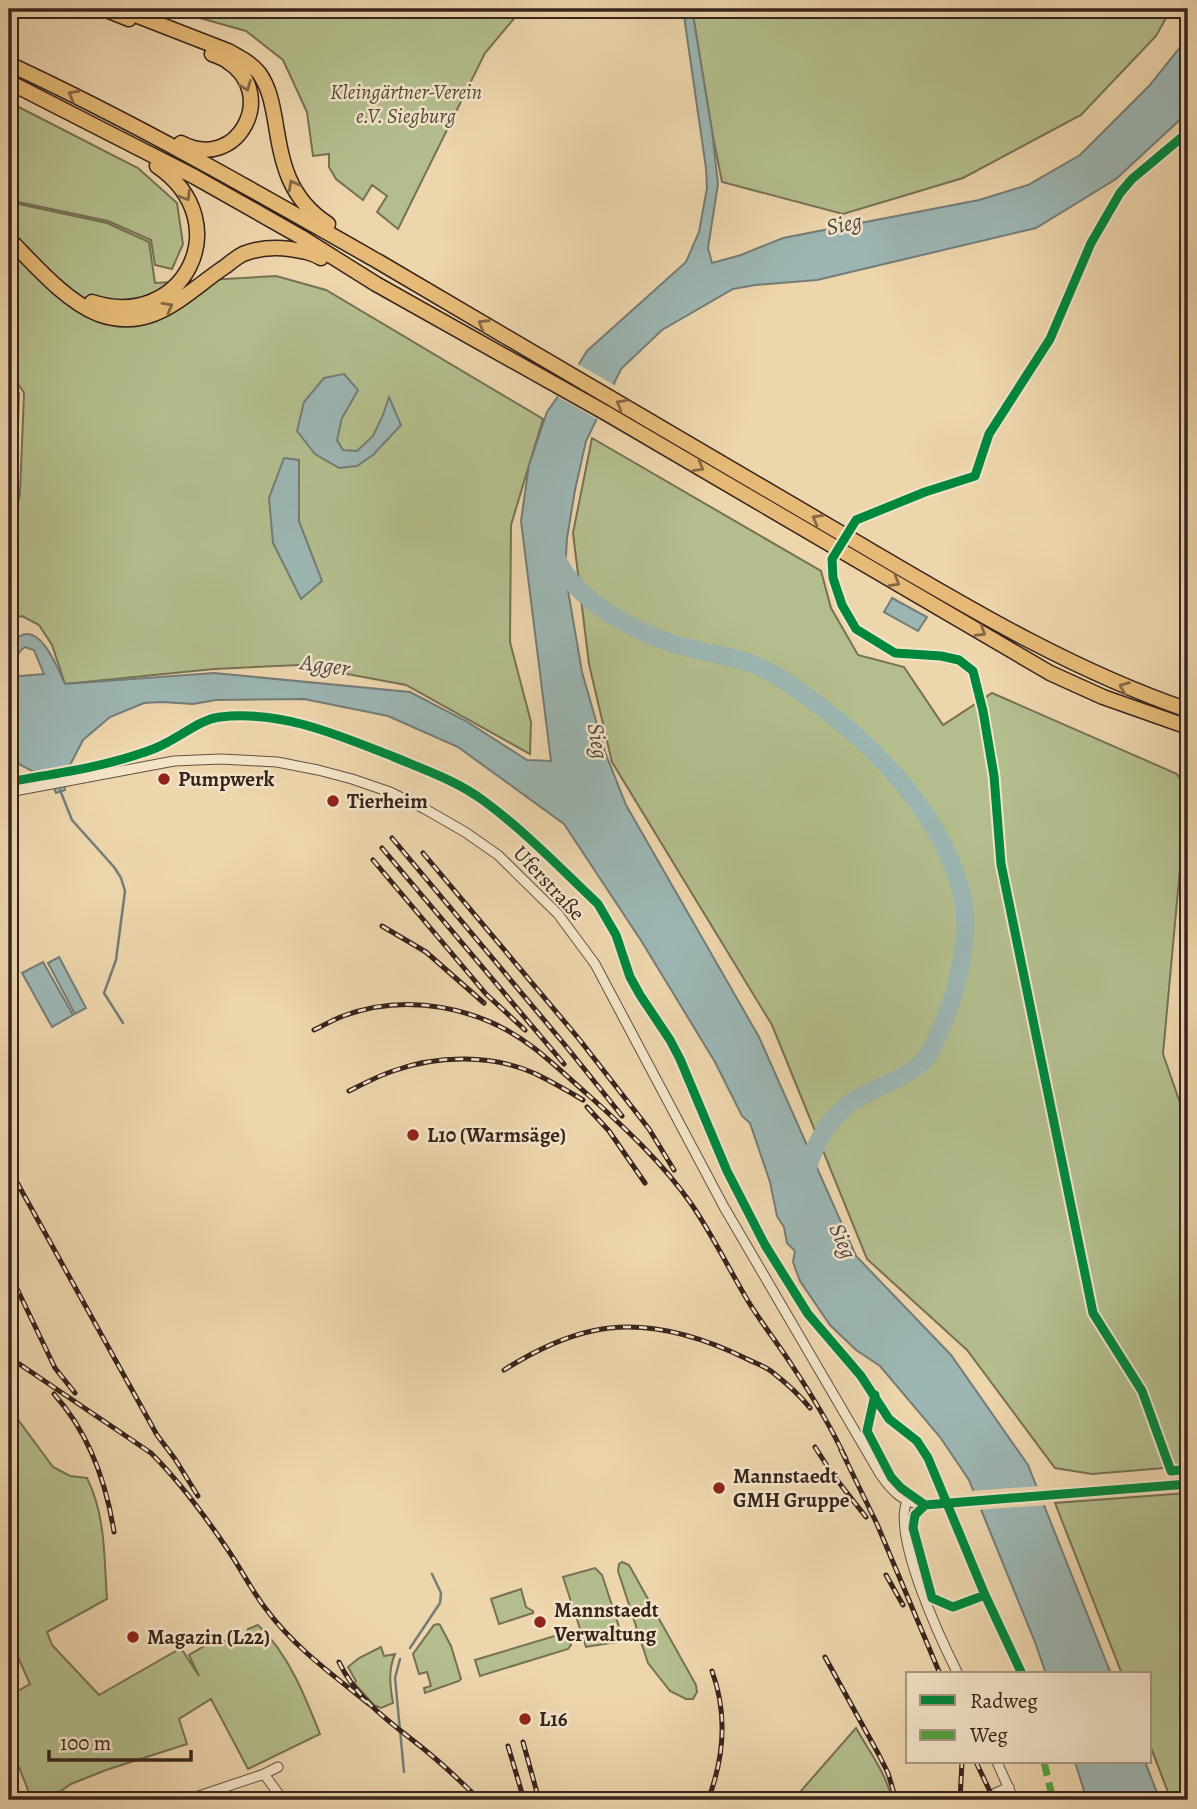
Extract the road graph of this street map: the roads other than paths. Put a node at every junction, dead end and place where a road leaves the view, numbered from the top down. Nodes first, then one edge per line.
1 (104, 9) edge
2 (120, 9) edge
3 (9, 64) edge
4 (9, 82) edge
5 (134, 127) junction
6 (116, 136) junction
7 (9, 232) edge
8 (9, 239) edge
9 (379, 262) junction
10 (376, 284) junction
11 (1188, 710) edge
12 (1188, 727) edge
13 (9, 792) edge
14 (1188, 1484) edge
15 (907, 1501) junction
16 (957, 1672) edge
17 (999, 1764) edge
18 (278, 1767) dead end
19 (264, 1774) junction
20 (1009, 1787) junction
21 (187, 1800) edge
22 (283, 1800) edge
23 (980, 1800) edge
24 (1014, 1800) edge

1 -> 5 highway
9 -> 2 highway
5 -> 3 highway
4 - 6 highway
5 - 9 highway
6 -> 7 highway
6 - 10 highway
8 -> 10 highway
11 -> 9 highway
10 -> 12 highway
13 - 15 street, Uferstraße
14 - 15 street
15 - 16 street
17 - 20 street
18 - 19 street
19 - 21 street
19 - 22 street
20 - 23 street
20 - 24 street

